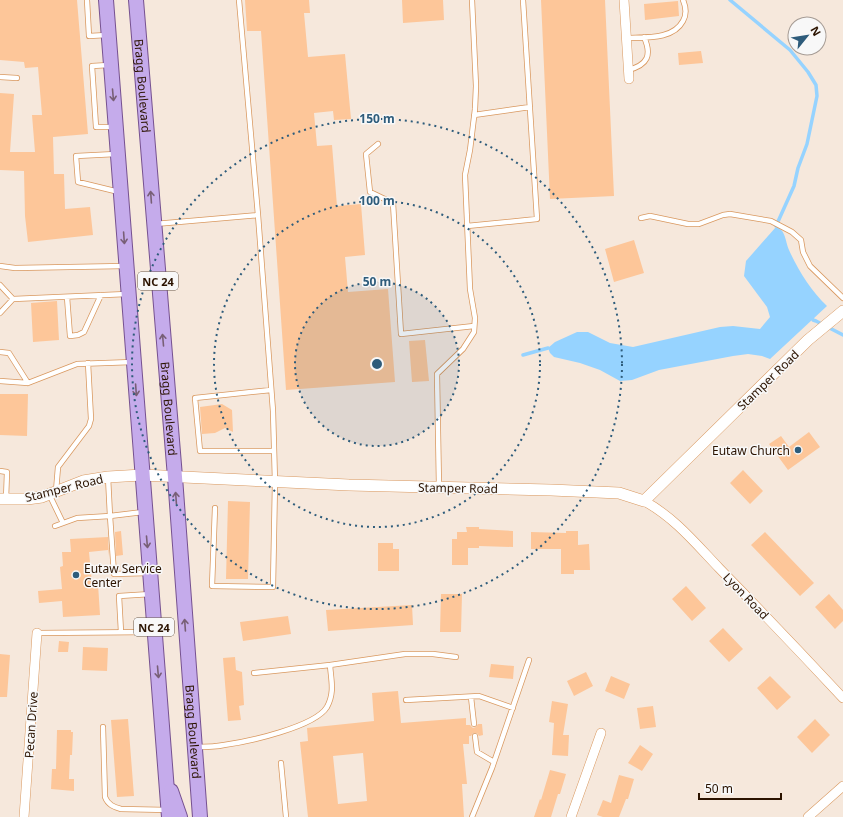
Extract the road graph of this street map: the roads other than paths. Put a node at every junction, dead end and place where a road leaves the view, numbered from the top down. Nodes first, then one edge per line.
1 (87, 0) edge
2 (106, 0) edge
3 (136, 0) edge
4 (239, 0) edge
5 (472, 0) edge
6 (523, 0) edge
7 (624, 0) edge
8 (683, 0) edge
9 (108, 35) junction
10 (644, 37) junction
11 (626, 38) junction
12 (111, 65) junction
13 (629, 75) joint
14 (0, 77) edge
15 (17, 78) dead end
16 (530, 107) junction
17 (474, 115) junction
18 (116, 127) junction
19 (378, 144) dead end
20 (118, 154) junction
21 (121, 192) junction
22 (258, 215) junction
23 (641, 218) dead end
24 (154, 224) junction
25 (467, 226) junction
26 (0, 266) edge
27 (126, 266) junction
28 (0, 286) edge
29 (128, 294) junction
30 (101, 295) junction
31 (67, 297) junction
32 (843, 298) edge
33 (13, 299) junction
34 (843, 311) edge
35 (0, 313) edge
36 (474, 326) junction
37 (0, 352) edge
38 (134, 362) junction
39 (88, 364) junction
40 (0, 381) edge
41 (28, 382) junction
42 (271, 390) junction
43 (274, 450) junction
44 (0, 471) edge
45 (142, 475) junction
46 (108, 477) junction
47 (174, 477) junction
48 (275, 482) junction
49 (439, 487) junction
50 (52, 493) junction
51 (3, 499) edge
52 (644, 501) junction
53 (215, 508) dead end
54 (145, 512) junction
55 (110, 516) junction
56 (63, 523) junction
57 (55, 526) dead end
58 (150, 573) junction
59 (152, 594) junction
60 (121, 632) junction
61 (154, 632) junction
62 (37, 633) joint
63 (456, 657) dead end
64 (529, 660) dead end
65 (330, 665) junction
66 (254, 673) dead end
67 (471, 697) junction
68 (843, 698) edge
69 (406, 700) dead end
70 (513, 708) junction
71 (474, 724) dead end
72 (103, 727) dead end
73 (601, 732) dead end
74 (475, 736) dead end
75 (194, 747) junction
76 (494, 762) junction
77 (281, 763) dead end
78 (843, 786) edge
79 (172, 815) edge
80 (24, 817) edge
81 (200, 817) edge
82 (286, 817) edge
83 (472, 817) edge
84 (571, 817) edge
85 (808, 817) edge

1 - 9 lane
2 - 9 main road, NC 24
24 -> 3 main road, Bragg Boulevard / NC 24
4 - 22 lane
5 - 17 lane
6 - 16 lane
7 - 11 street
8 - 10 lane
9 - 12 main road, NC 24
10 - 11 lane
10 - 13 lane
11 - 13 street
12 -> 18 main road, NC 24
12 - 18 lane
14 - 15 lane
16 - 17 lane
16 - 25 lane
17 - 25 lane
18 - 20 main road, NC 24
19 - 36 lane
20 - 21 main road, NC 24
20 - 21 lane
21 -> 27 main road, NC 24
22 - 24 lane
22 - 42 lane
23 - 32 lane
47 -> 24 main road, Bragg Boulevard / NC 24
25 - 36 lane
26 - 27 lane
27 - 29 main road, NC 24
28 - 33 lane
29 - 30 lane
29 - 38 main road, NC 24
30 - 31 lane
30 - 31 lane
31 - 33 lane
33 - 35 lane
34 - 52 street, Stamper Road
36 - 49 lane
37 - 41 lane
38 - 39 lane
38 -> 45 main road, NC 24
39 - 41 lane
39 - 50 lane
40 - 41 lane
42 - 43 lane
42 - 43 lane
43 - 48 lane
44 - 51 lane
45 - 46 street, Stamper Road
45 - 47 street, Stamper Road
45 - 54 main road, NC 24
46 - 50 street, Stamper Road
46 - 55 lane
47 - 48 street, Stamper Road
75 -> 47 main road, Bragg Boulevard / NC 24
48 - 49 street, Stamper Road
48 - 53 lane
49 - 52 street, Stamper Road
50 - 51 street, Stamper Road
50 - 56 lane
52 - 68 street, Lyon Road
54 - 55 lane
54 -> 58 main road, NC 24
55 - 56 lane
55 - 58 lane
56 - 57 lane
58 - 59 main road, NC 24
59 - 60 lane
59 - 61 main road, NC 24
60 - 61 lane
60 - 62 lane
61 -> 79 main road, NC 24
62 - 80 street, Pecan Drive
63 - 65 lane
64 - 70 lane
65 - 66 lane
65 - 75 lane
67 - 69 lane
67 - 70 lane
67 - 71 lane
70 - 76 lane
72 - 79 lane
73 - 84 street
74 - 76 lane
75 - 81 main road, Bragg Boulevard / NC 24
76 - 83 lane
77 - 82 lane
78 - 85 street

